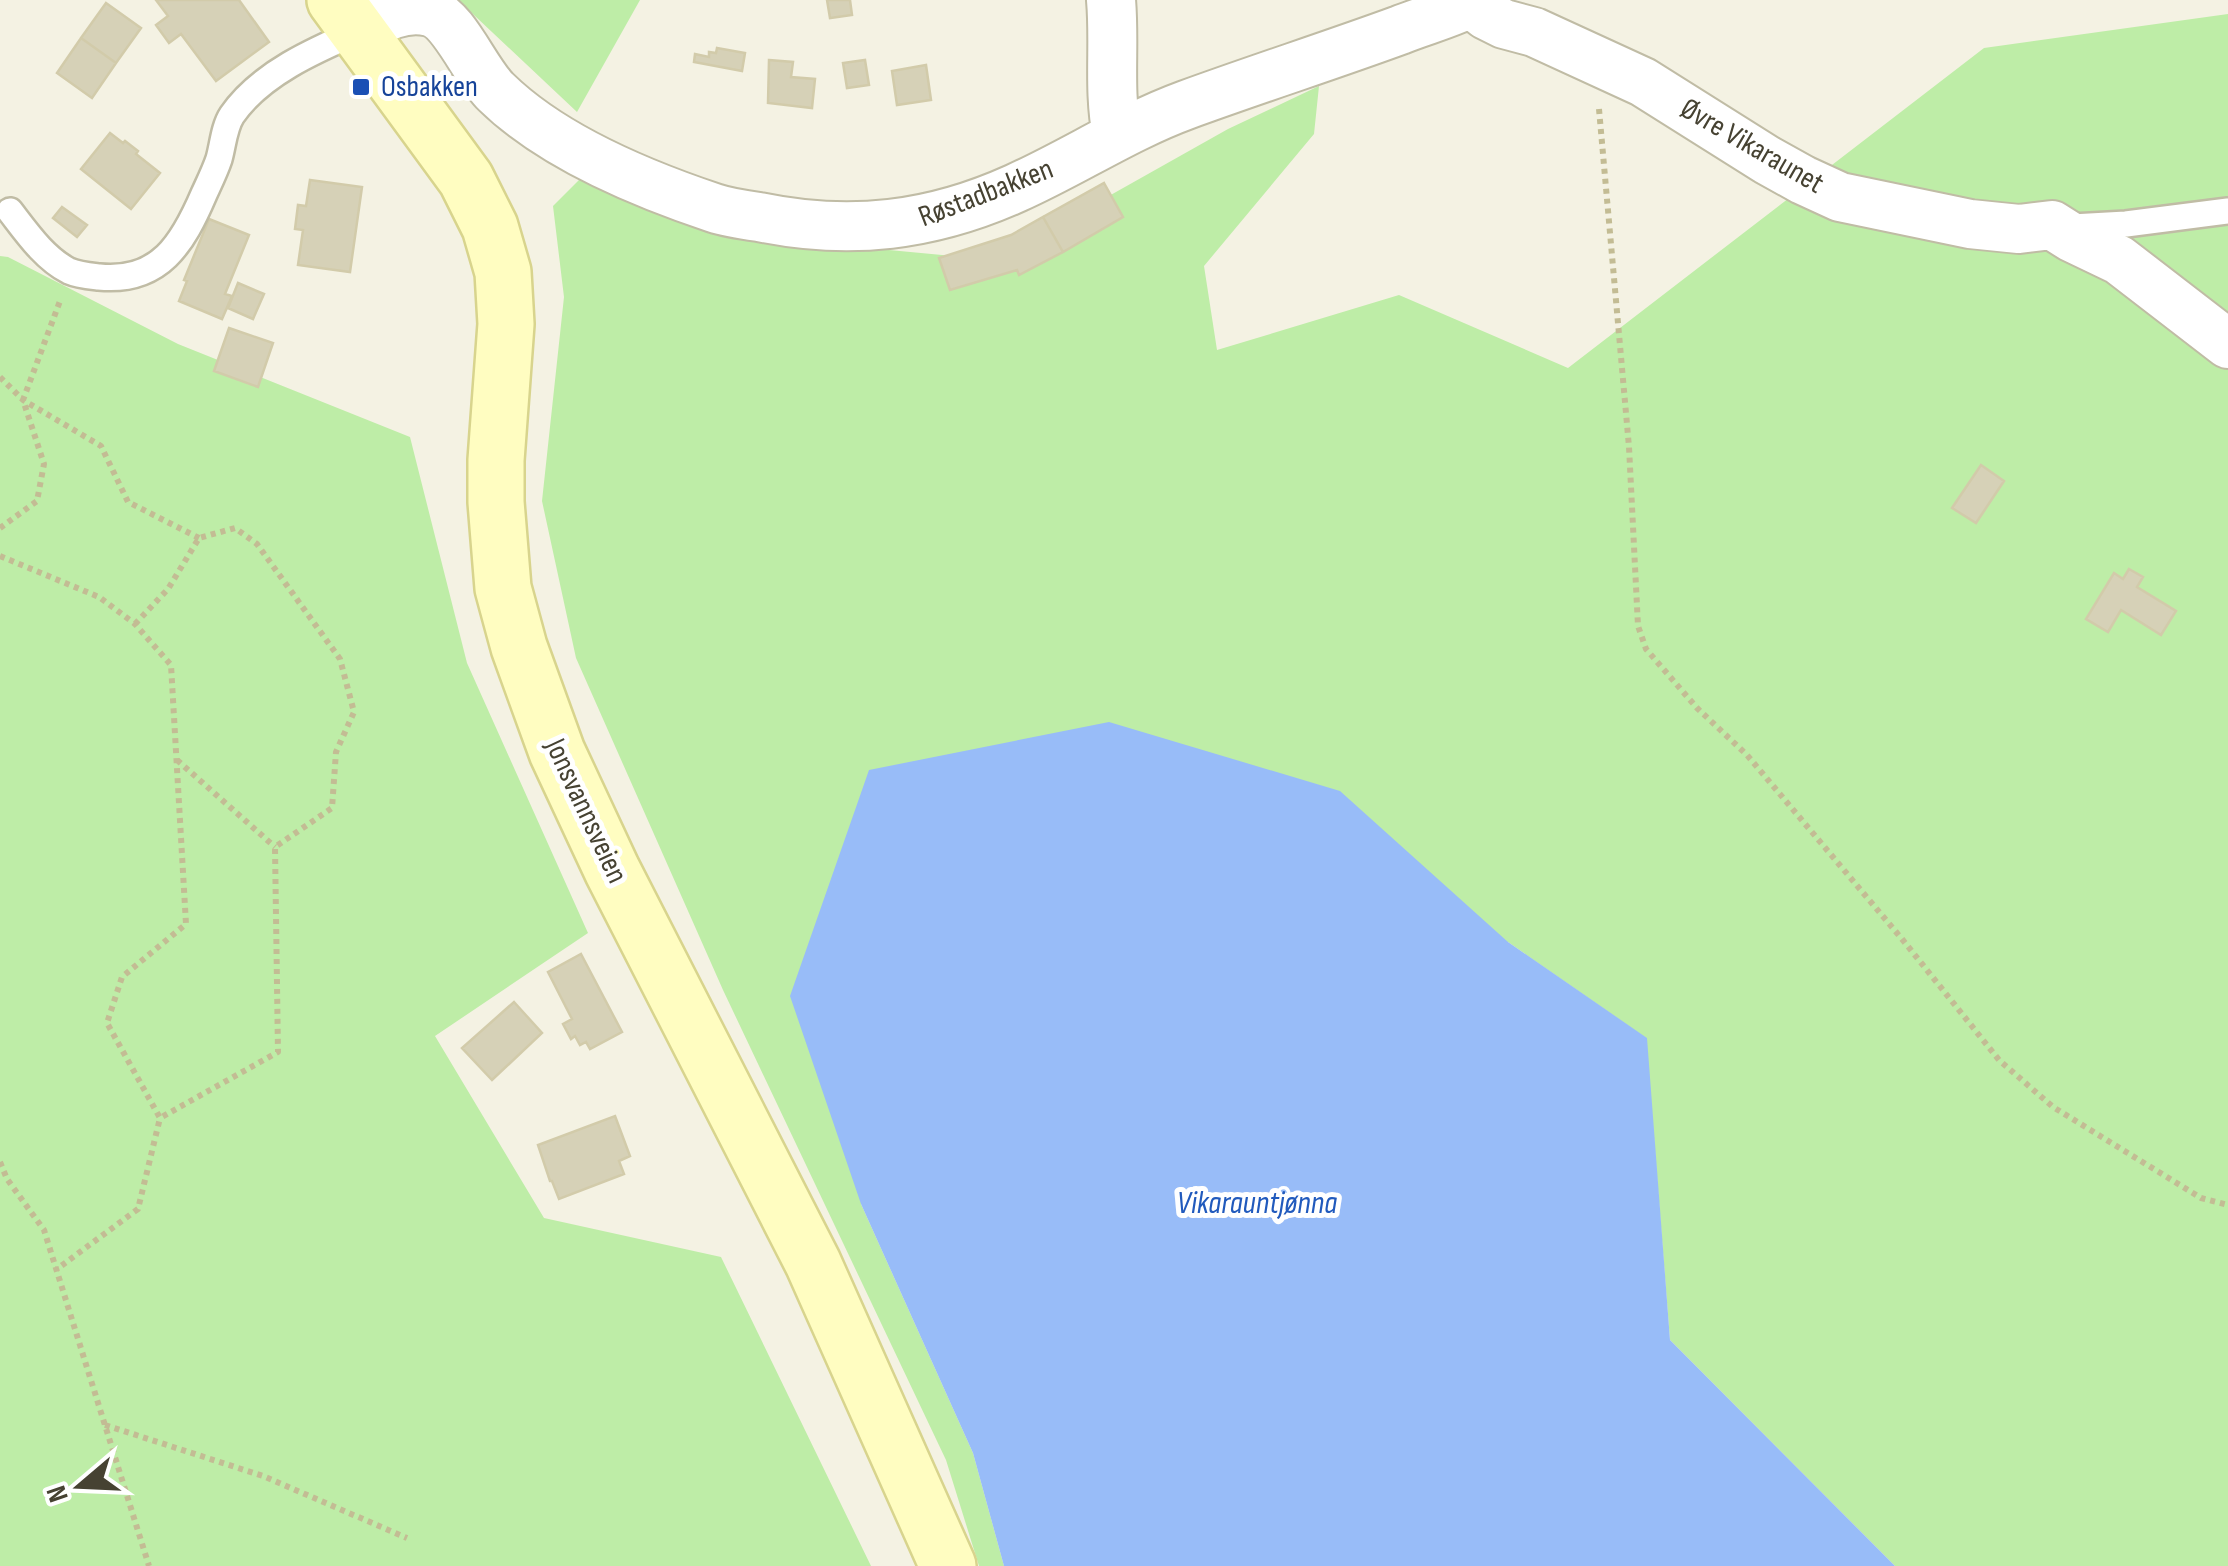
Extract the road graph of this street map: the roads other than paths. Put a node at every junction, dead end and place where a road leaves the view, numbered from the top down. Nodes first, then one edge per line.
1 (1112, 0) edge
2 (1474, 2) edge
3 (347, 16) edge
4 (1116, 134) junction
5 (10, 211) dead end
6 (2228, 212) edge
7 (2052, 225) junction
8 (2206, 312) edge
9 (2228, 344) edge
10 (948, 1566) edge

1 - 4 street
2 - 4 street, Røstadbakken
2 - 7 street, Øvre Vikaraunet
3 - 4 street, Røstadbakken
3 - 5 lane
3 - 10 main road, Jonsvannsveien
6 - 7 lane, Øvre Vikaraunet
7 - 8 street
8 - 9 street

